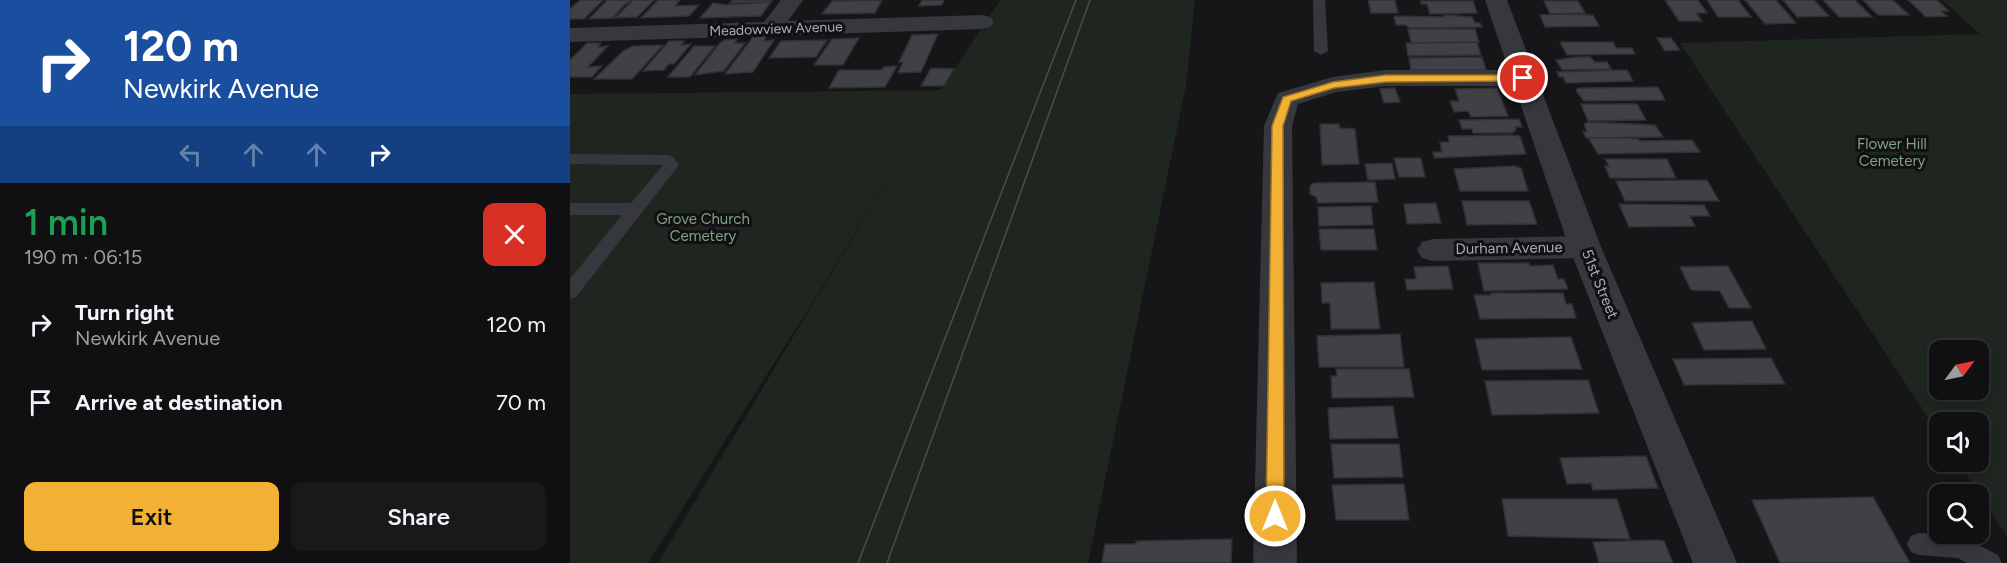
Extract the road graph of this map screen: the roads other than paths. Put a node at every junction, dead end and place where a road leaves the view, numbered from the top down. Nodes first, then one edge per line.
1 (792, 0) edge
2 (1319, 0) edge
3 (1496, 0) edge
4 (982, 22) dead end
5 (771, 29) junction
6 (570, 35) edge
7 (1321, 51) dead end
8 (1523, 78) junction
9 (570, 159) edge
10 (570, 209) edge
11 (636, 209) junction
12 (1585, 247) junction
13 (1433, 250) dead end
14 (570, 292) edge
15 (1918, 544) dead end
16 (1275, 563) edge
17 (1715, 563) edge
18 (1990, 563) edge

1 - 5 street
2 - 7 lane
3 - 8 street, 51st Street
4 - 5 street, Meadowview Avenue
5 - 6 street, Meadowview Avenue
8 - 12 street, 51st Street
8 - 16 street
9 - 11 lane
10 - 11 lane
11 - 14 lane
12 - 13 street, Durham Avenue
12 - 17 street, 51st Street
15 - 18 lane

